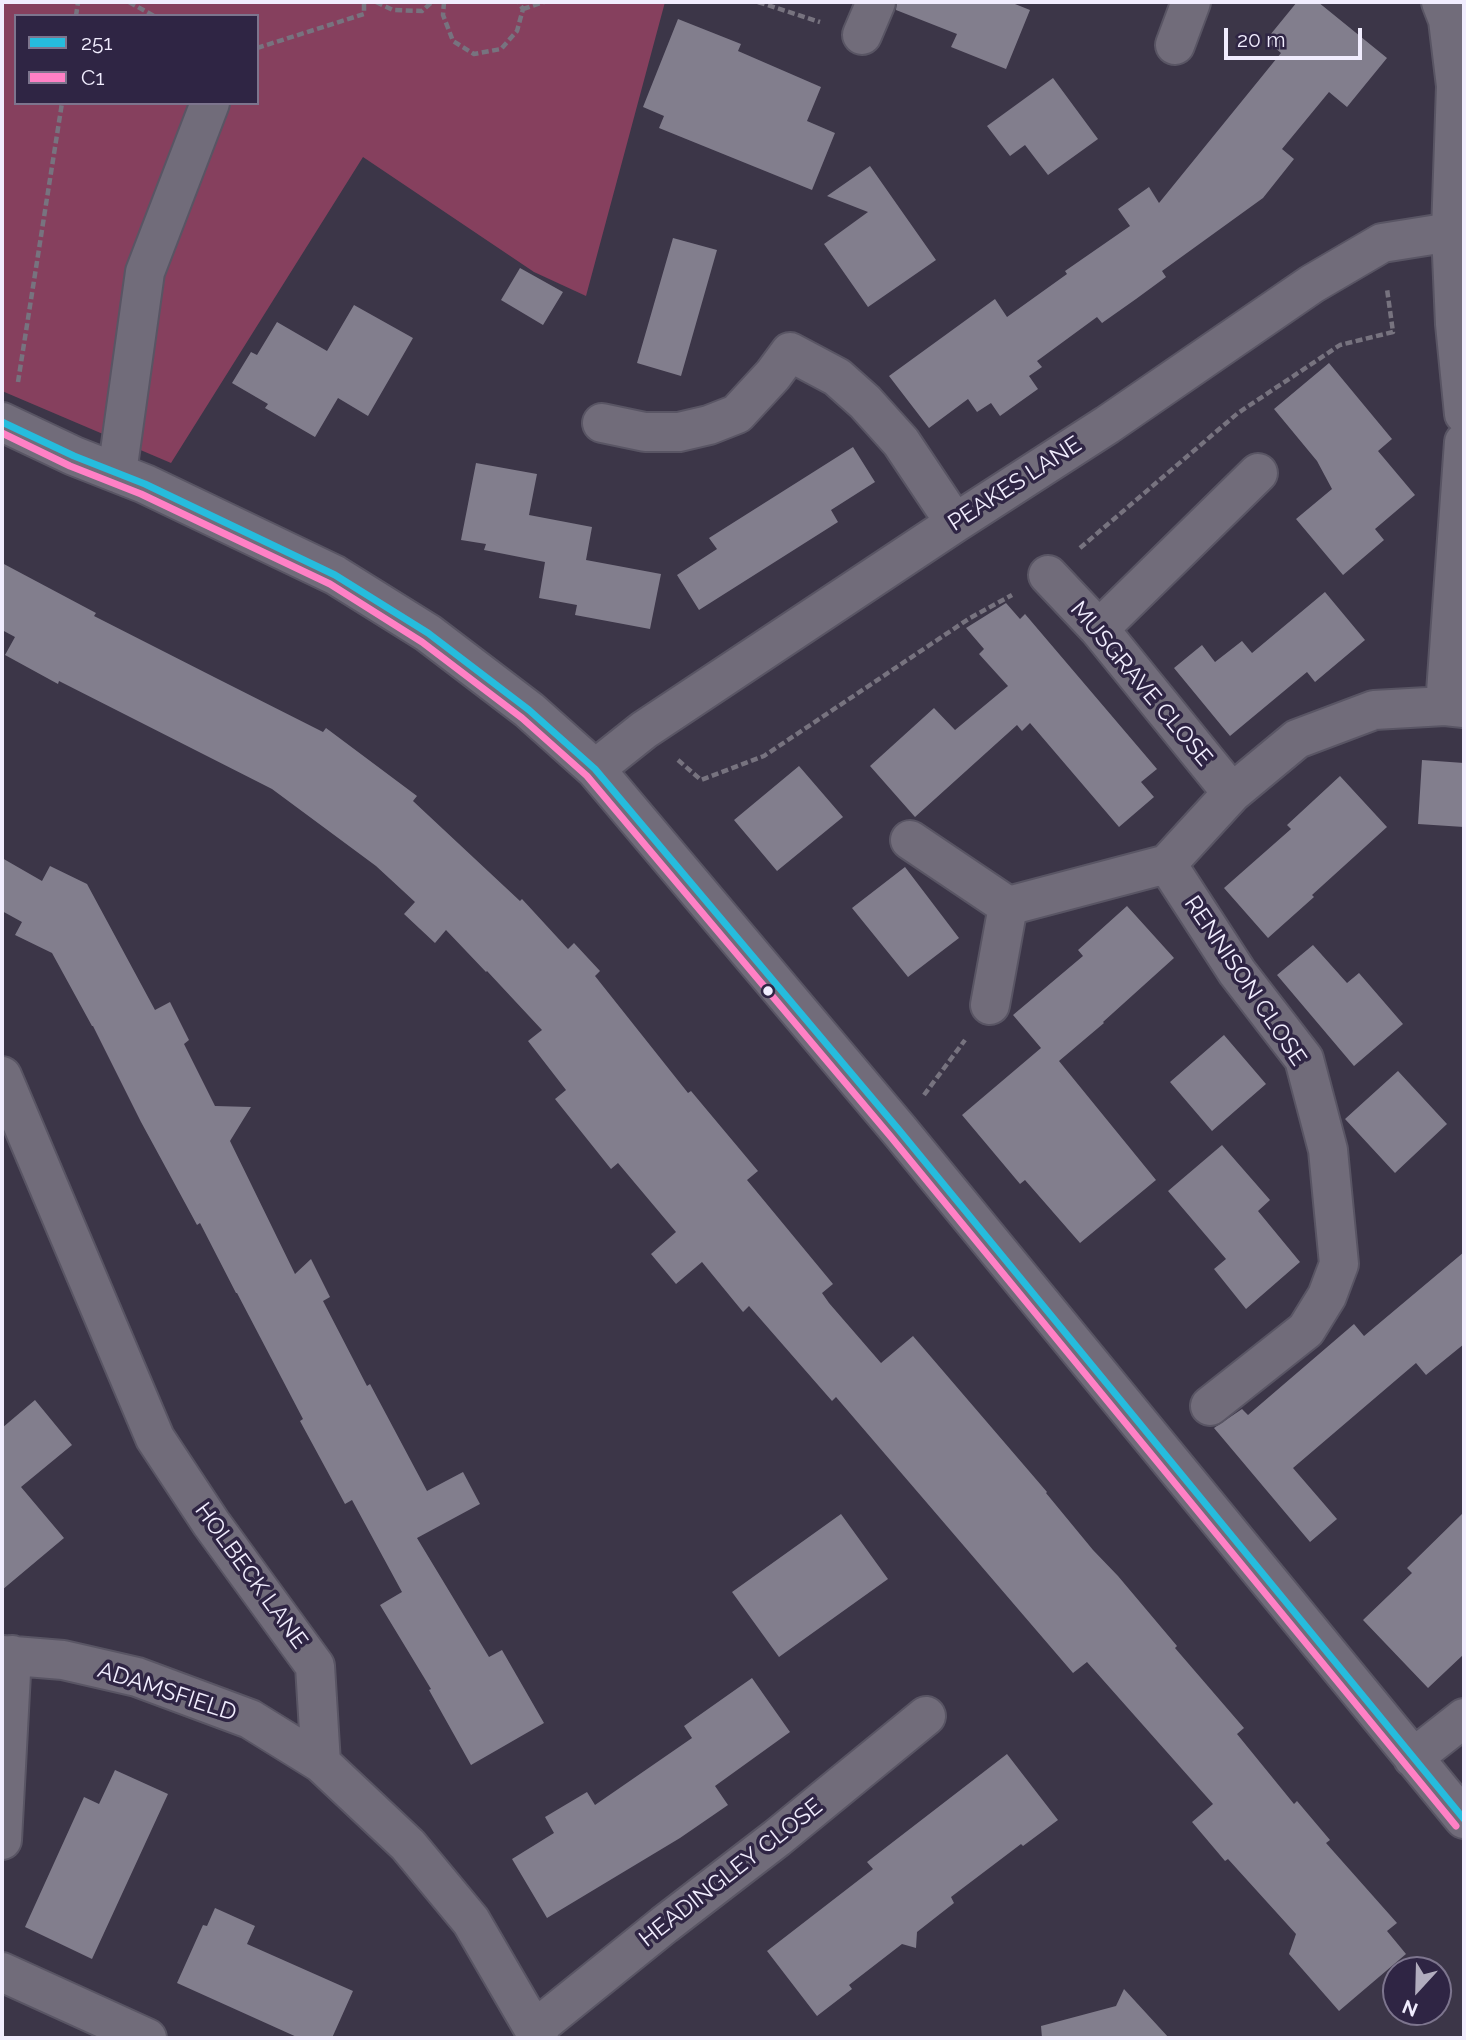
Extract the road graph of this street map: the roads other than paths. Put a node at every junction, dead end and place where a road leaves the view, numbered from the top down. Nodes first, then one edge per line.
1 (1191, 2) edge
2 (1441, 2) edge
3 (1175, 45) dead end
4 (209, 105) edge
5 (1457, 232) edge
6 (1464, 414) edge
7 (602, 423) dead end
8 (6, 424) edge
9 (1464, 442) edge
10 (117, 473) junction
11 (1258, 473) dead end
12 (955, 523) junction
13 (1048, 575) dead end
14 (1099, 629) junction
15 (1454, 707) edge
16 (595, 769) junction
17 (1232, 793) junction
18 (910, 840) dead end
19 (1167, 864) junction
20 (1008, 906) junction
21 (990, 1005) road end
22 (2, 1076) edge
23 (1210, 1406) dead end
24 (7, 1655) edge
25 (926, 1716) dead end
26 (1464, 1718) edge
27 (1413, 1758) junction
28 (321, 1763) junction
29 (1464, 1819) edge
30 (2, 1840) edge
31 (2, 1972) edge
32 (537, 2034) edge
33 (147, 2038) edge

1 - 3 street
2 - 5 street
4 - 10 street
5 - 6 street
5 - 12 street, PEAKES LANE
7 - 12 street
8 - 10 street
9 - 15 street
10 - 16 street
11 - 14 street
12 - 16 street, PEAKES LANE
13 - 14 street, MUSGRAVE CLOSE
14 - 17 street, MUSGRAVE CLOSE
15 - 17 street
16 - 27 street
17 - 19 street
18 - 20 street
19 - 20 street
19 - 23 street, RENNISON CLOSE
20 - 21 street
22 - 28 street, HOLBECK LANE
24 - 28 street, ADAMSFIELD
24 - 30 street
25 - 32 street, HEADINGLEY CLOSE
26 - 27 street
27 - 29 street
28 - 32 street
31 - 33 street

